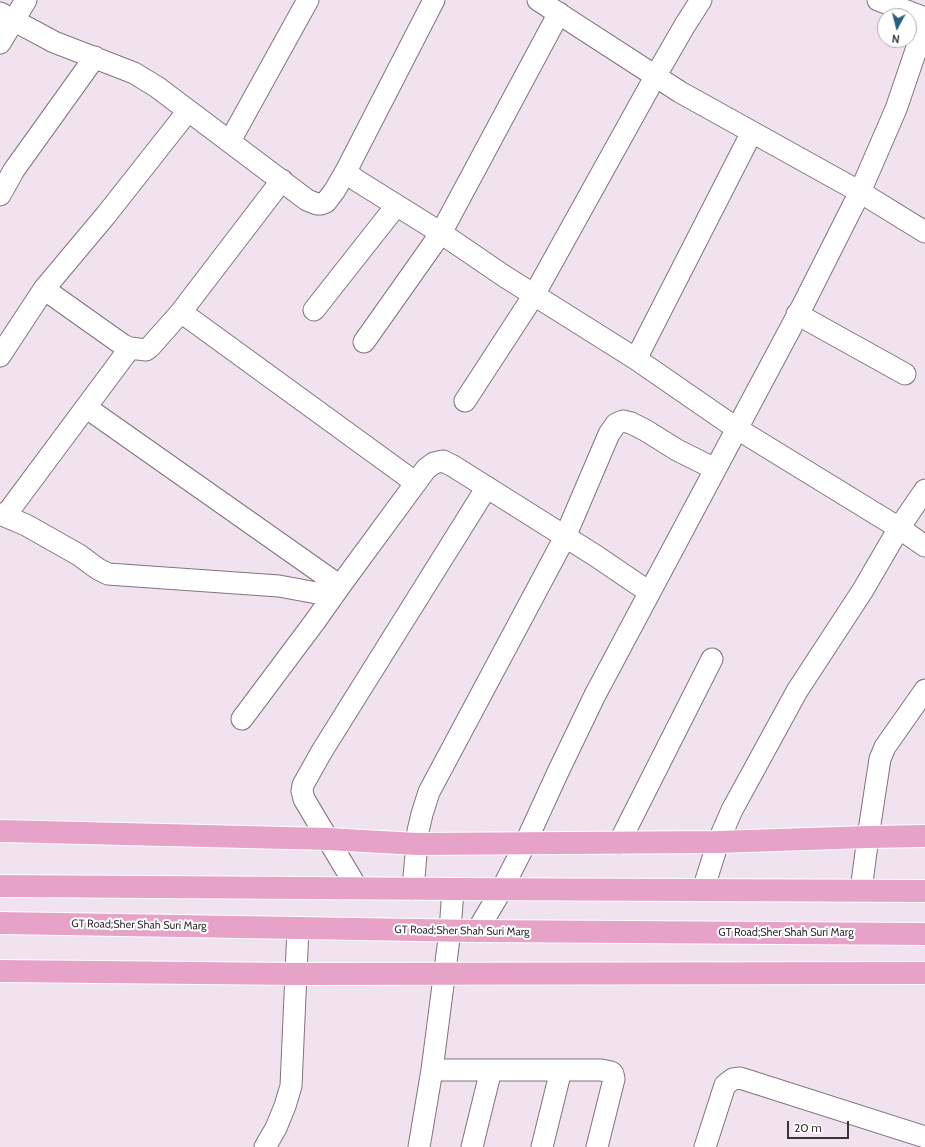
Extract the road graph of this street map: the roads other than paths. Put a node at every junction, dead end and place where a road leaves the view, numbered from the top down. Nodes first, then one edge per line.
1 (26, 0) edge
2 (308, 0) edge
3 (434, 0) edge
4 (538, 0) edge
5 (701, 0) edge
6 (878, 0) edge
7 (558, 13) junction
8 (7, 17) edge
9 (925, 18) edge
10 (925, 24) edge
11 (0, 42) edge
12 (95, 57) junction
13 (655, 77) junction
14 (188, 110) junction
15 (752, 132) junction
16 (230, 141) junction
17 (346, 171) junction
18 (282, 180) junction
19 (860, 192) junction
20 (0, 195) edge
21 (396, 206) junction
22 (925, 232) edge
23 (441, 233) junction
24 (44, 289) junction
25 (534, 295) junction
26 (314, 310) dead end
27 (181, 312) junction
28 (797, 314) junction
29 (364, 342) dead end
30 (130, 348) junction
31 (0, 356) edge
32 (636, 359) junction
33 (905, 374) dead end
34 (465, 401) dead end
35 (87, 408) junction
36 (736, 428) junction
37 (715, 469) junction
38 (416, 483) junction
39 (487, 487) junction
40 (925, 490) edge
41 (2, 515) edge
42 (899, 528) junction
43 (565, 536) junction
44 (925, 546) edge
45 (336, 591) junction
46 (649, 592) junction
47 (712, 658) dead end
48 (925, 690) edge
49 (242, 719) dead end
50 (0, 831) edge
51 (868, 836) junction
52 (925, 836) edge
53 (328, 839) junction
54 (718, 842) junction
55 (619, 843) junction
56 (417, 844) junction
57 (525, 844) junction
58 (0, 886) edge
59 (357, 888) junction
60 (413, 889) junction
61 (453, 889) junction
62 (502, 889) junction
63 (703, 890) junction
64 (861, 890) junction
65 (925, 890) edge
66 (0, 923) edge
67 (298, 928) junction
68 (450, 931) junction
69 (477, 932) junction
70 (925, 934) edge
71 (0, 971) edge
72 (445, 973) junction
73 (925, 973) edge
74 (295, 974) junction
75 (432, 1070) junction
76 (491, 1070) junction
77 (561, 1070) junction
78 (925, 1136) edge
79 (265, 1147) edge
80 (419, 1147) edge
81 (472, 1147) edge
82 (542, 1147) edge
83 (597, 1147) edge
84 (704, 1147) edge

1 - 8 street
2 - 16 street
3 - 17 street
4 - 7 street
5 - 13 street
6 - 9 street
7 - 13 street
7 - 23 street
8 - 11 street
8 - 12 street
10 - 19 street
12 - 14 street
12 - 20 street
13 - 15 street
13 - 25 street
14 - 16 street
14 - 24 street
15 - 19 street
15 - 32 street
16 - 18 street
17 - 18 street
17 - 21 street
18 - 27 street
19 - 22 street
19 - 28 street
21 - 23 street
21 - 26 street
23 - 25 street
23 - 29 street
24 - 30 street
24 - 31 street
25 - 32 street
25 - 34 street
27 - 30 street
27 - 38 street
28 - 33 street
28 - 36 street
30 - 35 street
32 - 36 street
35 - 41 street
35 - 45 street
36 - 37 street
36 - 42 street
37 - 43 street
37 - 46 street
38 - 39 street
38 - 45 street
39 - 43 street
39 - 53 street
40 - 42 street
41 - 45 street
42 - 44 street
42 - 54 street
43 - 46 street
43 - 56 street
45 - 49 street
46 - 57 street
47 - 55 street
48 - 51 street
50 - 53 main road
51 - 52 main road
51 - 54 main road
51 - 64 street
53 - 56 main road
53 - 59 street
54 - 55 main road
54 - 63 street
55 - 57 main road
56 - 57 main road
56 - 60 street
57 - 62 street
58 - 59 main road
59 - 60 main road
60 - 61 main road
61 - 62 main road
61 - 68 street
62 - 63 main road
62 - 69 street
63 - 64 main road
64 - 65 main road
66 - 67 main road, GT Road;Sher Shah Suri Marg
67 - 68 main road, GT Road;Sher Shah Suri Marg
67 - 74 street
68 - 69 main road, GT Road;Sher Shah Suri Marg
68 - 72 street
69 - 70 main road, GT Road;Sher Shah Suri Marg
71 - 74 main road
72 - 73 main road
72 - 74 main road
72 - 75 street
74 - 79 street
75 - 76 street
75 - 80 street
76 - 77 street
76 - 81 street
77 - 82 street
77 - 83 street
78 - 84 street

